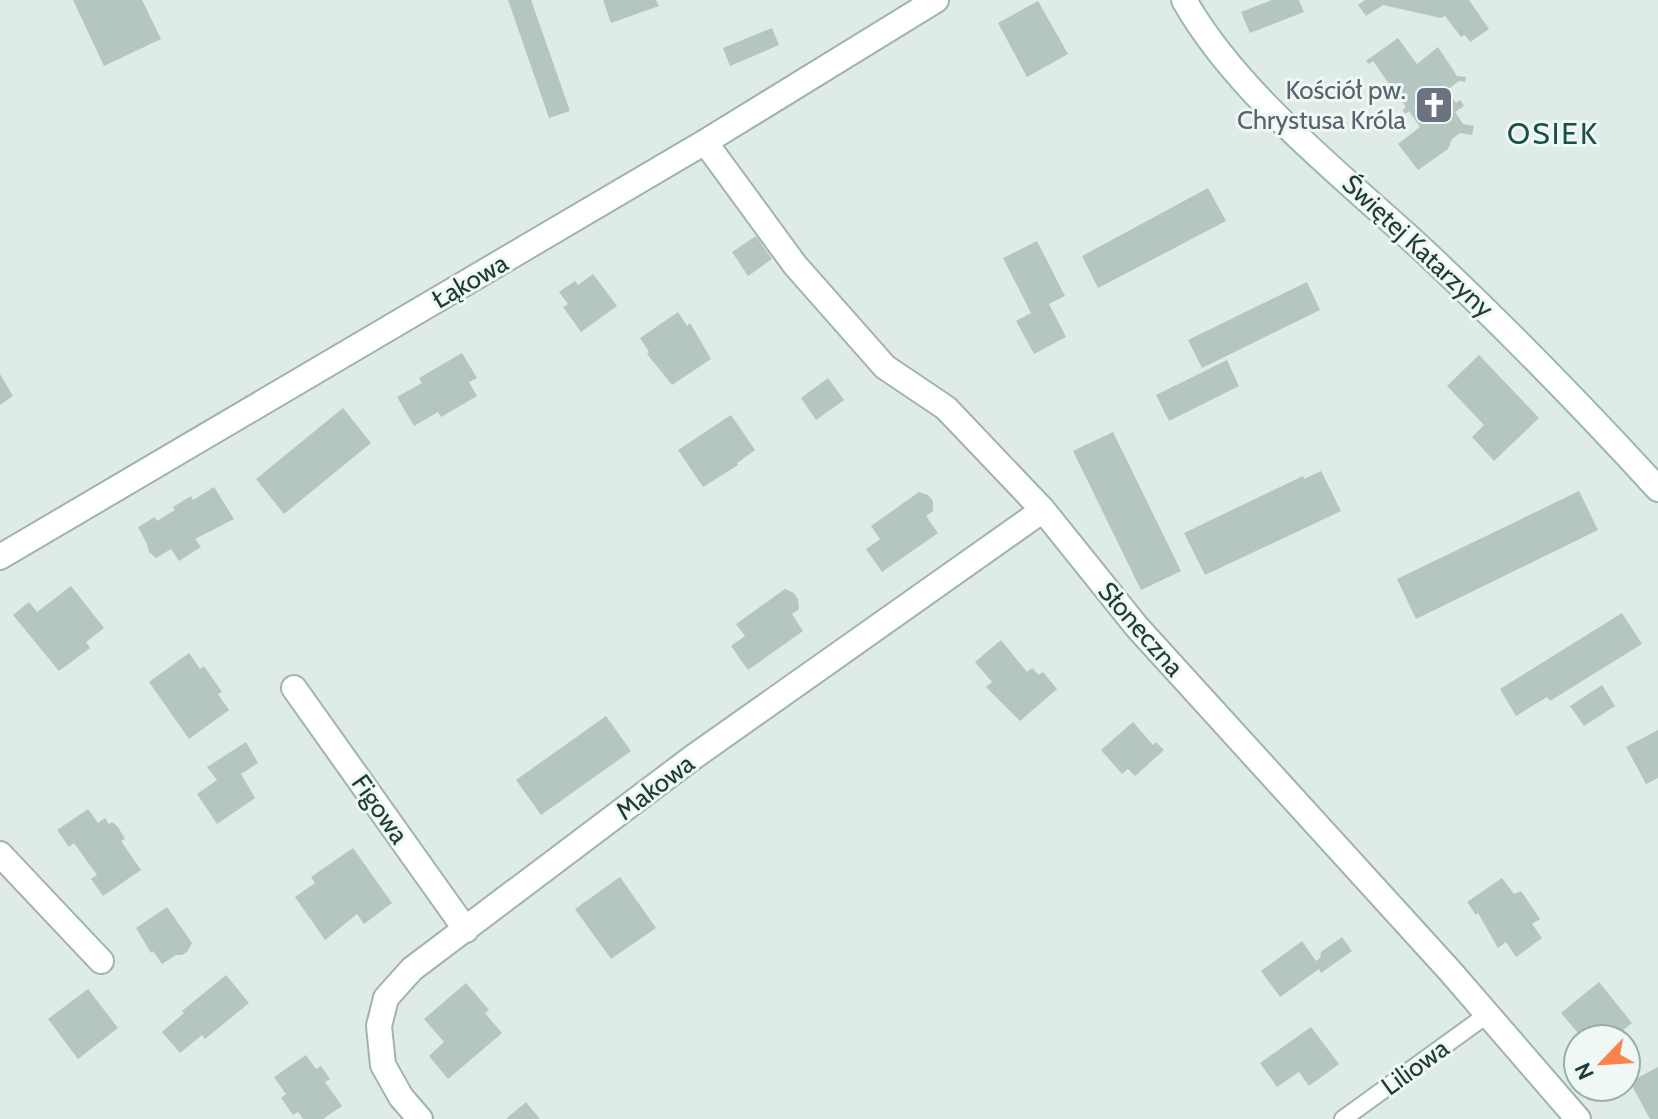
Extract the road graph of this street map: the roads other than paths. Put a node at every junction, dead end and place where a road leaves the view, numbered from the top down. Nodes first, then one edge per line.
1 (936, 0) edge
2 (1184, 0) edge
3 (705, 142) junction
4 (1658, 489) edge
5 (1043, 510) junction
6 (0, 557) edge
7 (294, 688) dead end
8 (0, 854) edge
9 (466, 930) junction
10 (101, 961) dead end
11 (1488, 1014) junction
12 (420, 1119) edge
13 (1343, 1119) edge
14 (1578, 1119) edge

1 - 3 street, Łąkowa
2 - 4 street, Świętej Katarzyny
3 - 5 street, Słoneczna
3 - 6 street, Łąkowa
5 - 9 street, Makowa
5 - 11 street, Słoneczna
7 - 9 street, Figowa
8 - 10 street
9 - 12 street, Makowa
11 - 13 lane, Liliowa
11 - 14 street, Słoneczna

